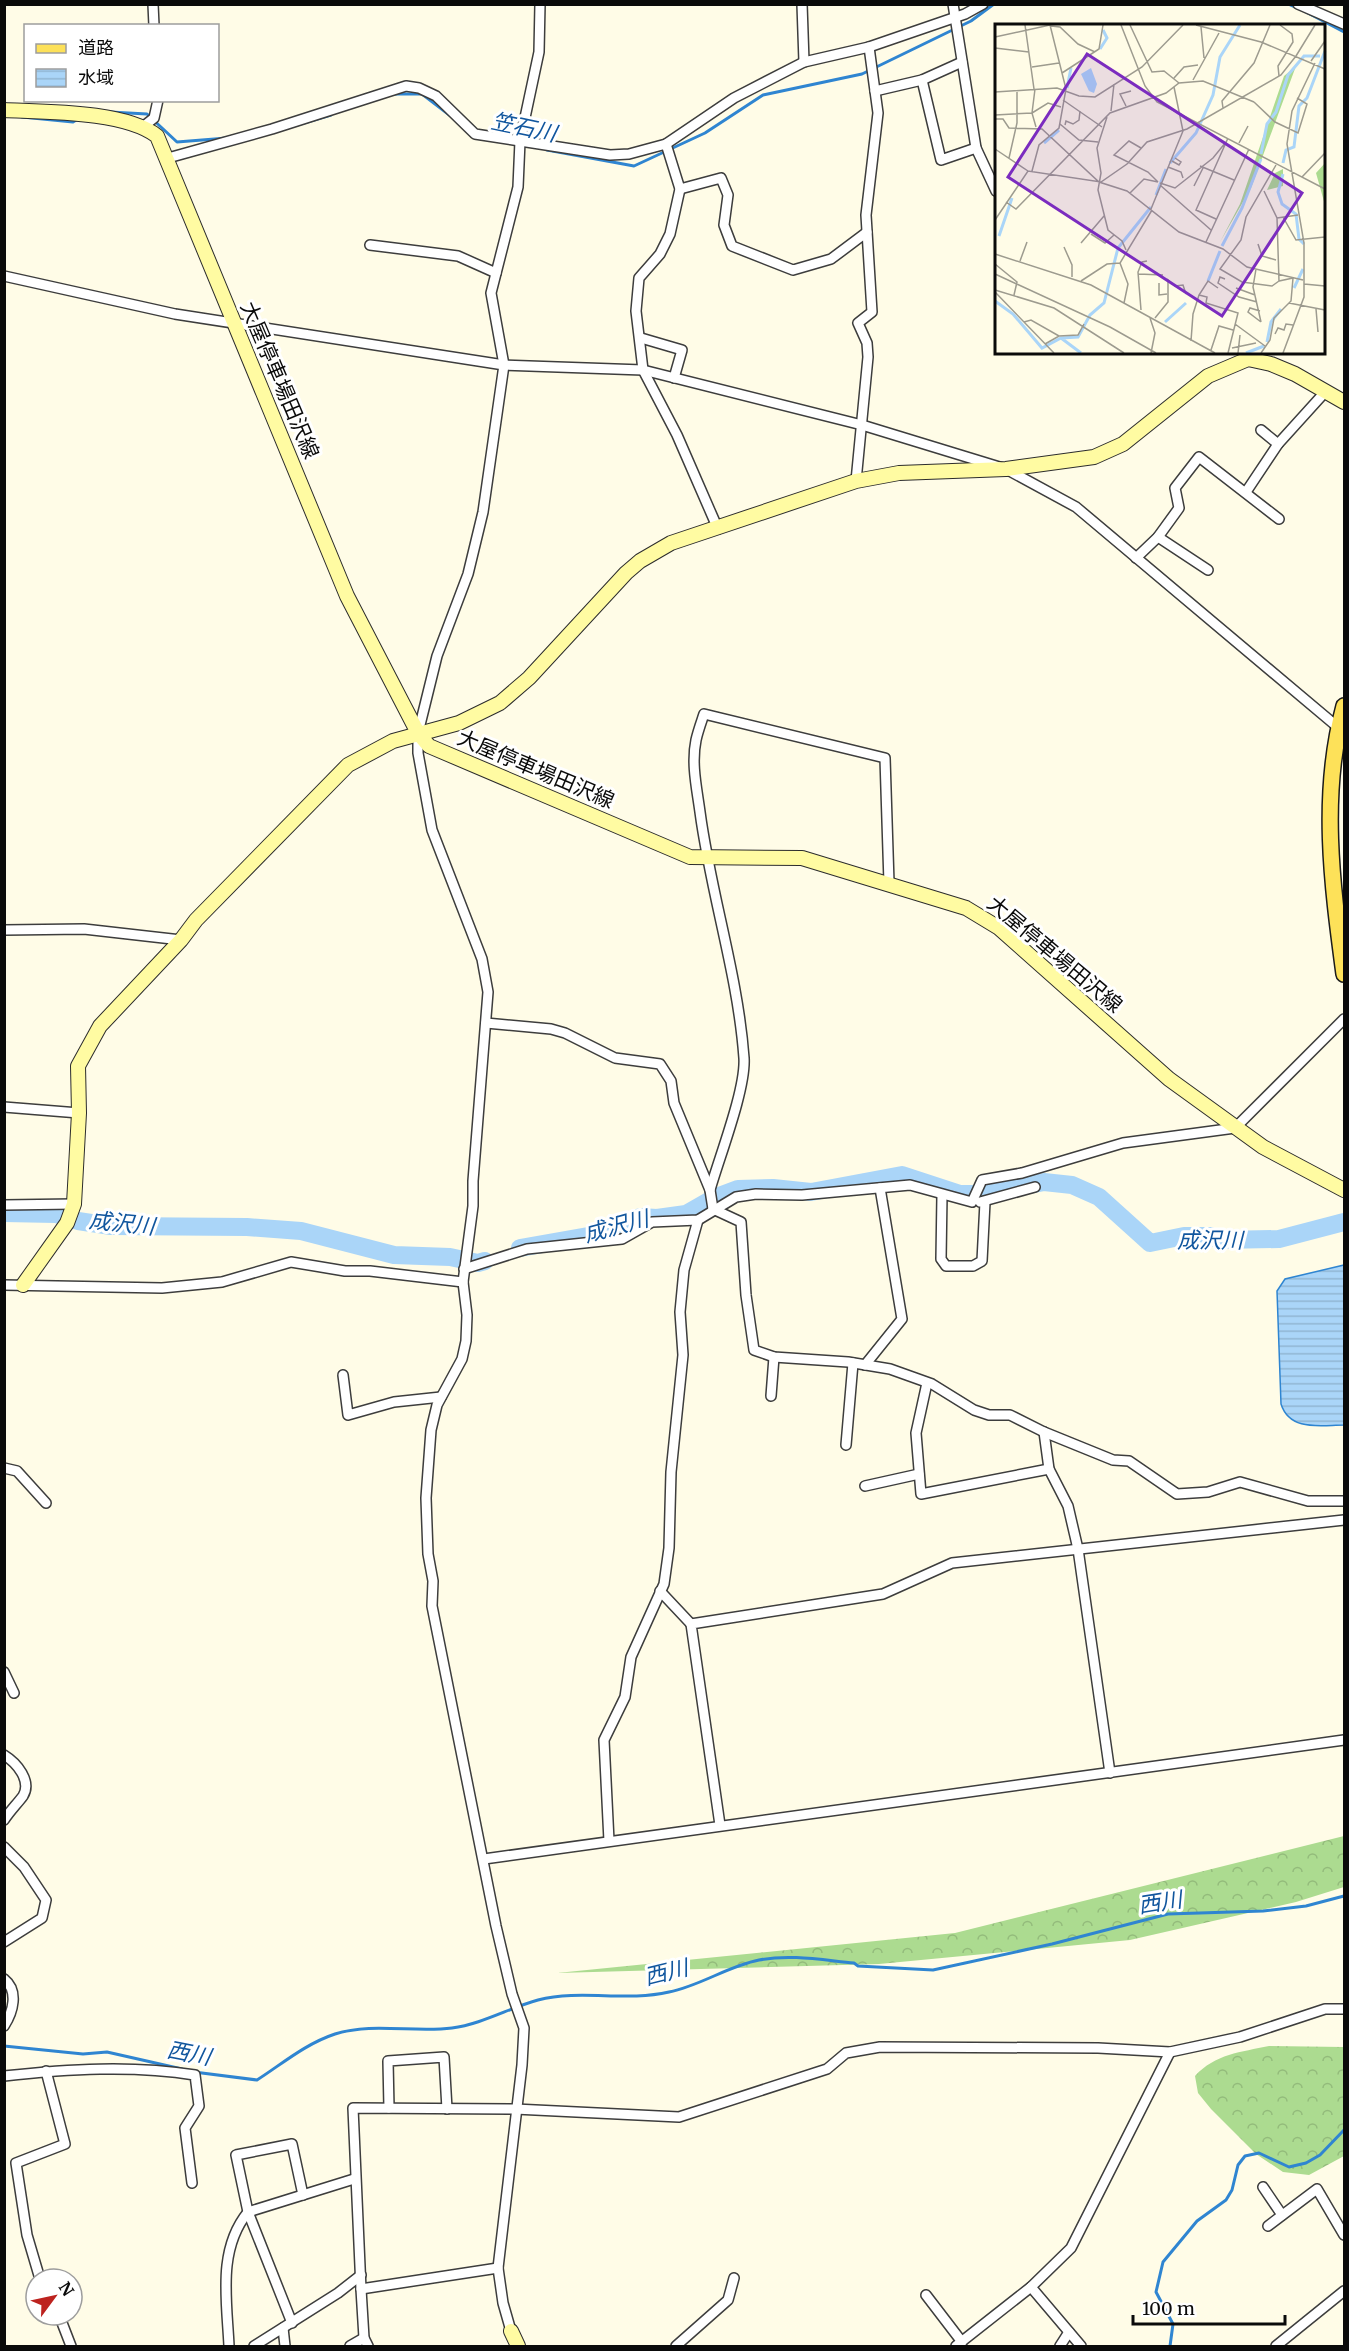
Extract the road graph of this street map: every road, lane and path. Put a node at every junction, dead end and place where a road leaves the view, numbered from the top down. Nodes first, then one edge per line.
1 (153, 4) edge
2 (540, 4) edge
3 (802, 4) edge
4 (953, 4) edge
5 (983, 4) edge
6 (1299, 4) edge
7 (955, 17) junction
8 (154, 24) edge
9 (1344, 24) edge
10 (869, 47) junction
11 (804, 62) junction
12 (962, 62) junction
13 (922, 80) junction
14 (875, 91) junction
15 (158, 102) edge
16 (4, 110) edge
17 (144, 126) junction
18 (520, 141) junction
19 (666, 144) junction
20 (976, 148) junction
21 (168, 158) junction
22 (680, 189) junction
23 (995, 189) edge
24 (867, 232) junction
25 (370, 245) dead end
26 (496, 273) junction
27 (4, 276) edge
28 (233, 323) junction
29 (641, 338) junction
30 (1243, 356) edge
31 (504, 365) junction
32 (643, 370) junction
33 (674, 378) junction
34 (1326, 391) junction
35 (1344, 402) edge
36 (862, 425) junction
37 (1261, 430) dead end
38 (1278, 444) junction
39 (1006, 469) junction
40 (856, 481) junction
41 (1246, 492) junction
42 (1279, 519) dead end
43 (718, 529) junction
44 (1158, 537) junction
45 (1136, 558) junction
46 (1208, 570) dead end
47 (1344, 706) edge
48 (1342, 730) edge
49 (418, 732) junction
50 (706, 859) junction
51 (889, 883) junction
52 (4, 930) edge
53 (181, 940) junction
54 (1344, 974) edge
55 (1344, 1019) edge
56 (486, 1023) junction
57 (4, 1107) edge
58 (78, 1113) junction
59 (1235, 1128) junction
60 (1035, 1187) dead end
61 (880, 1188) junction
62 (710, 1190) junction
63 (1344, 1190) edge
64 (942, 1196) junction
65 (973, 1200) junction
66 (985, 1202) junction
67 (4, 1205) edge
68 (712, 1206) junction
69 (71, 1212) junction
70 (698, 1220) junction
71 (465, 1266) junction
72 (463, 1282) junction
73 (4, 1285) edge
74 (23, 1285) junction
75 (774, 1357) junction
76 (853, 1363) junction
77 (865, 1365) junction
78 (343, 1375) dead end
79 (927, 1383) junction
80 (771, 1396) dead end
81 (441, 1397) junction
82 (1044, 1432) junction
83 (846, 1445) dead end
84 (4, 1468) edge
85 (1049, 1468) junction
86 (919, 1474) junction
87 (865, 1486) dead end
88 (1344, 1501) edge
89 (46, 1503) dead end
90 (1344, 1520) edge
91 (1078, 1549) junction
92 (660, 1591) junction
93 (691, 1624) junction
94 (5, 1674) edge
95 (14, 1692) dead end
96 (1344, 1740) edge
97 (4, 1755) edge
98 (1110, 1773) junction
99 (4, 1820) edge
100 (720, 1825) junction
101 (609, 1841) junction
102 (4, 1847) edge
103 (484, 1859) junction
104 (4, 1942) edge
105 (4, 1979) edge
106 (1344, 2009) edge
107 (4, 2026) edge
108 (1170, 2052) junction
109 (46, 2071) junction
110 (4, 2076) edge
111 (389, 2108) junction
112 (447, 2109) junction
113 (515, 2109) junction
114 (354, 2179) junction
115 (192, 2182) dead end
116 (1263, 2187) dead end
117 (303, 2195) junction
118 (248, 2212) junction
119 (1282, 2216) junction
120 (1268, 2226) dead end
121 (1344, 2235) edge
122 (36, 2267) edge
123 (498, 2268) junction
124 (361, 2275) junction
125 (734, 2278) dead end
126 (1031, 2287) junction
127 (361, 2289) junction
128 (1344, 2291) edge
129 (926, 2295) dead end
130 (288, 2325) junction
131 (64, 2327) edge
132 (512, 2331) joint
133 (1069, 2332) junction
134 (366, 2342) edge
135 (959, 2344) edge
136 (71, 2346) edge
137 (229, 2346) edge
138 (254, 2346) edge
139 (285, 2346) edge
140 (350, 2346) edge
141 (519, 2346) edge
142 (676, 2346) edge
143 (1060, 2346) edge
144 (1081, 2346) edge
145 (1276, 2346) edge

1 - 8 street
2 - 18 street
3 - 11 street
4 - 7 street
5 - 7 street
6 - 9 street
7 - 10 street
7 - 12 street
10 - 11 street
10 - 14 street
11 - 19 street
12 - 13 street
12 - 20 street
13 - 14 street
13 - 20 street
14 - 24 street
15 - 17 street
16 - 17 main road
17 - 21 main road, 大屋停車場田沢線
18 - 19 street
18 - 21 street
18 - 26 street
19 - 22 street
20 - 23 street
21 - 28 main road, 大屋停車場田沢線
22 - 24 street
22 - 29 street
24 - 36 street
25 - 26 street
26 - 31 street
27 - 28 street
28 - 31 street
28 - 49 main road, 大屋停車場田沢線
29 - 32 street
29 - 33 street
30 - 34 main road
30 - 39 main road
31 - 32 street
31 - 49 street
32 - 33 street
32 - 43 street
33 - 36 street
34 - 35 main road
34 - 38 street
36 - 39 street
36 - 40 street
37 - 38 street
38 - 41 street
39 - 40 main road
39 - 45 street
40 - 43 main road
41 - 42 street
41 - 44 street
43 - 49 main road
44 - 45 street
44 - 46 street
45 - 48 street
47 - 48 main road
48 - 54 main road
49 - 50 main road, 大屋停車場田沢線
49 - 53 main road
49 - 56 street
50 - 51 main road, 大屋停車場田沢線
50 - 51 street
50 - 62 street
51 - 59 main road, 大屋停車場田沢線
52 - 53 street
53 - 58 main road
55 - 59 street
56 - 62 street
56 - 71 street
57 - 58 street
58 - 69 main road
59 - 63 main road, 大屋停車場田沢線
59 - 65 street
60 - 66 street
61 - 64 street
61 - 68 street
61 - 77 street
62 - 68 street
64 - 65 street
64 - 66 street
65 - 66 street
67 - 69 street
68 - 70 street
68 - 75 street
69 - 74 main road
70 - 71 street
70 - 92 street
71 - 72 street
72 - 74 street
72 - 81 street
73 - 74 street
75 - 76 street
75 - 80 street
76 - 77 street
76 - 83 street
77 - 79 street
78 - 81 street
79 - 82 street
79 - 86 street
81 - 103 street
82 - 85 street
82 - 88 street
84 - 89 street
85 - 86 street
85 - 91 street
86 - 87 street
90 - 91 street
91 - 93 street
91 - 98 street
92 - 93 street
92 - 101 street
93 - 100 street
94 - 95 street
96 - 98 street
97 - 99 street
98 - 100 street
100 - 101 street
101 - 103 street
102 - 104 street
103 - 113 street
105 - 107 street
106 - 108 street
108 - 113 street
108 - 126 street
109 - 110 street
109 - 115 street
109 - 122 street
111 - 112 street
111 - 112 street
111 - 114 street
112 - 113 street
113 - 123 street
114 - 117 street
114 - 124 street
116 - 119 street
117 - 118 street
117 - 118 street
118 - 130 street
118 - 137 street
119 - 120 street
119 - 121 street
123 - 127 street
123 - 132 street
124 - 127 street
124 - 130 street
125 - 142 street
126 - 133 street
126 - 135 street
127 - 134 street
128 - 145 street
129 - 135 street
130 - 138 street
130 - 139 street
131 - 136 street
132 - 141 main road
133 - 143 street
133 - 144 street
134 - 140 street

